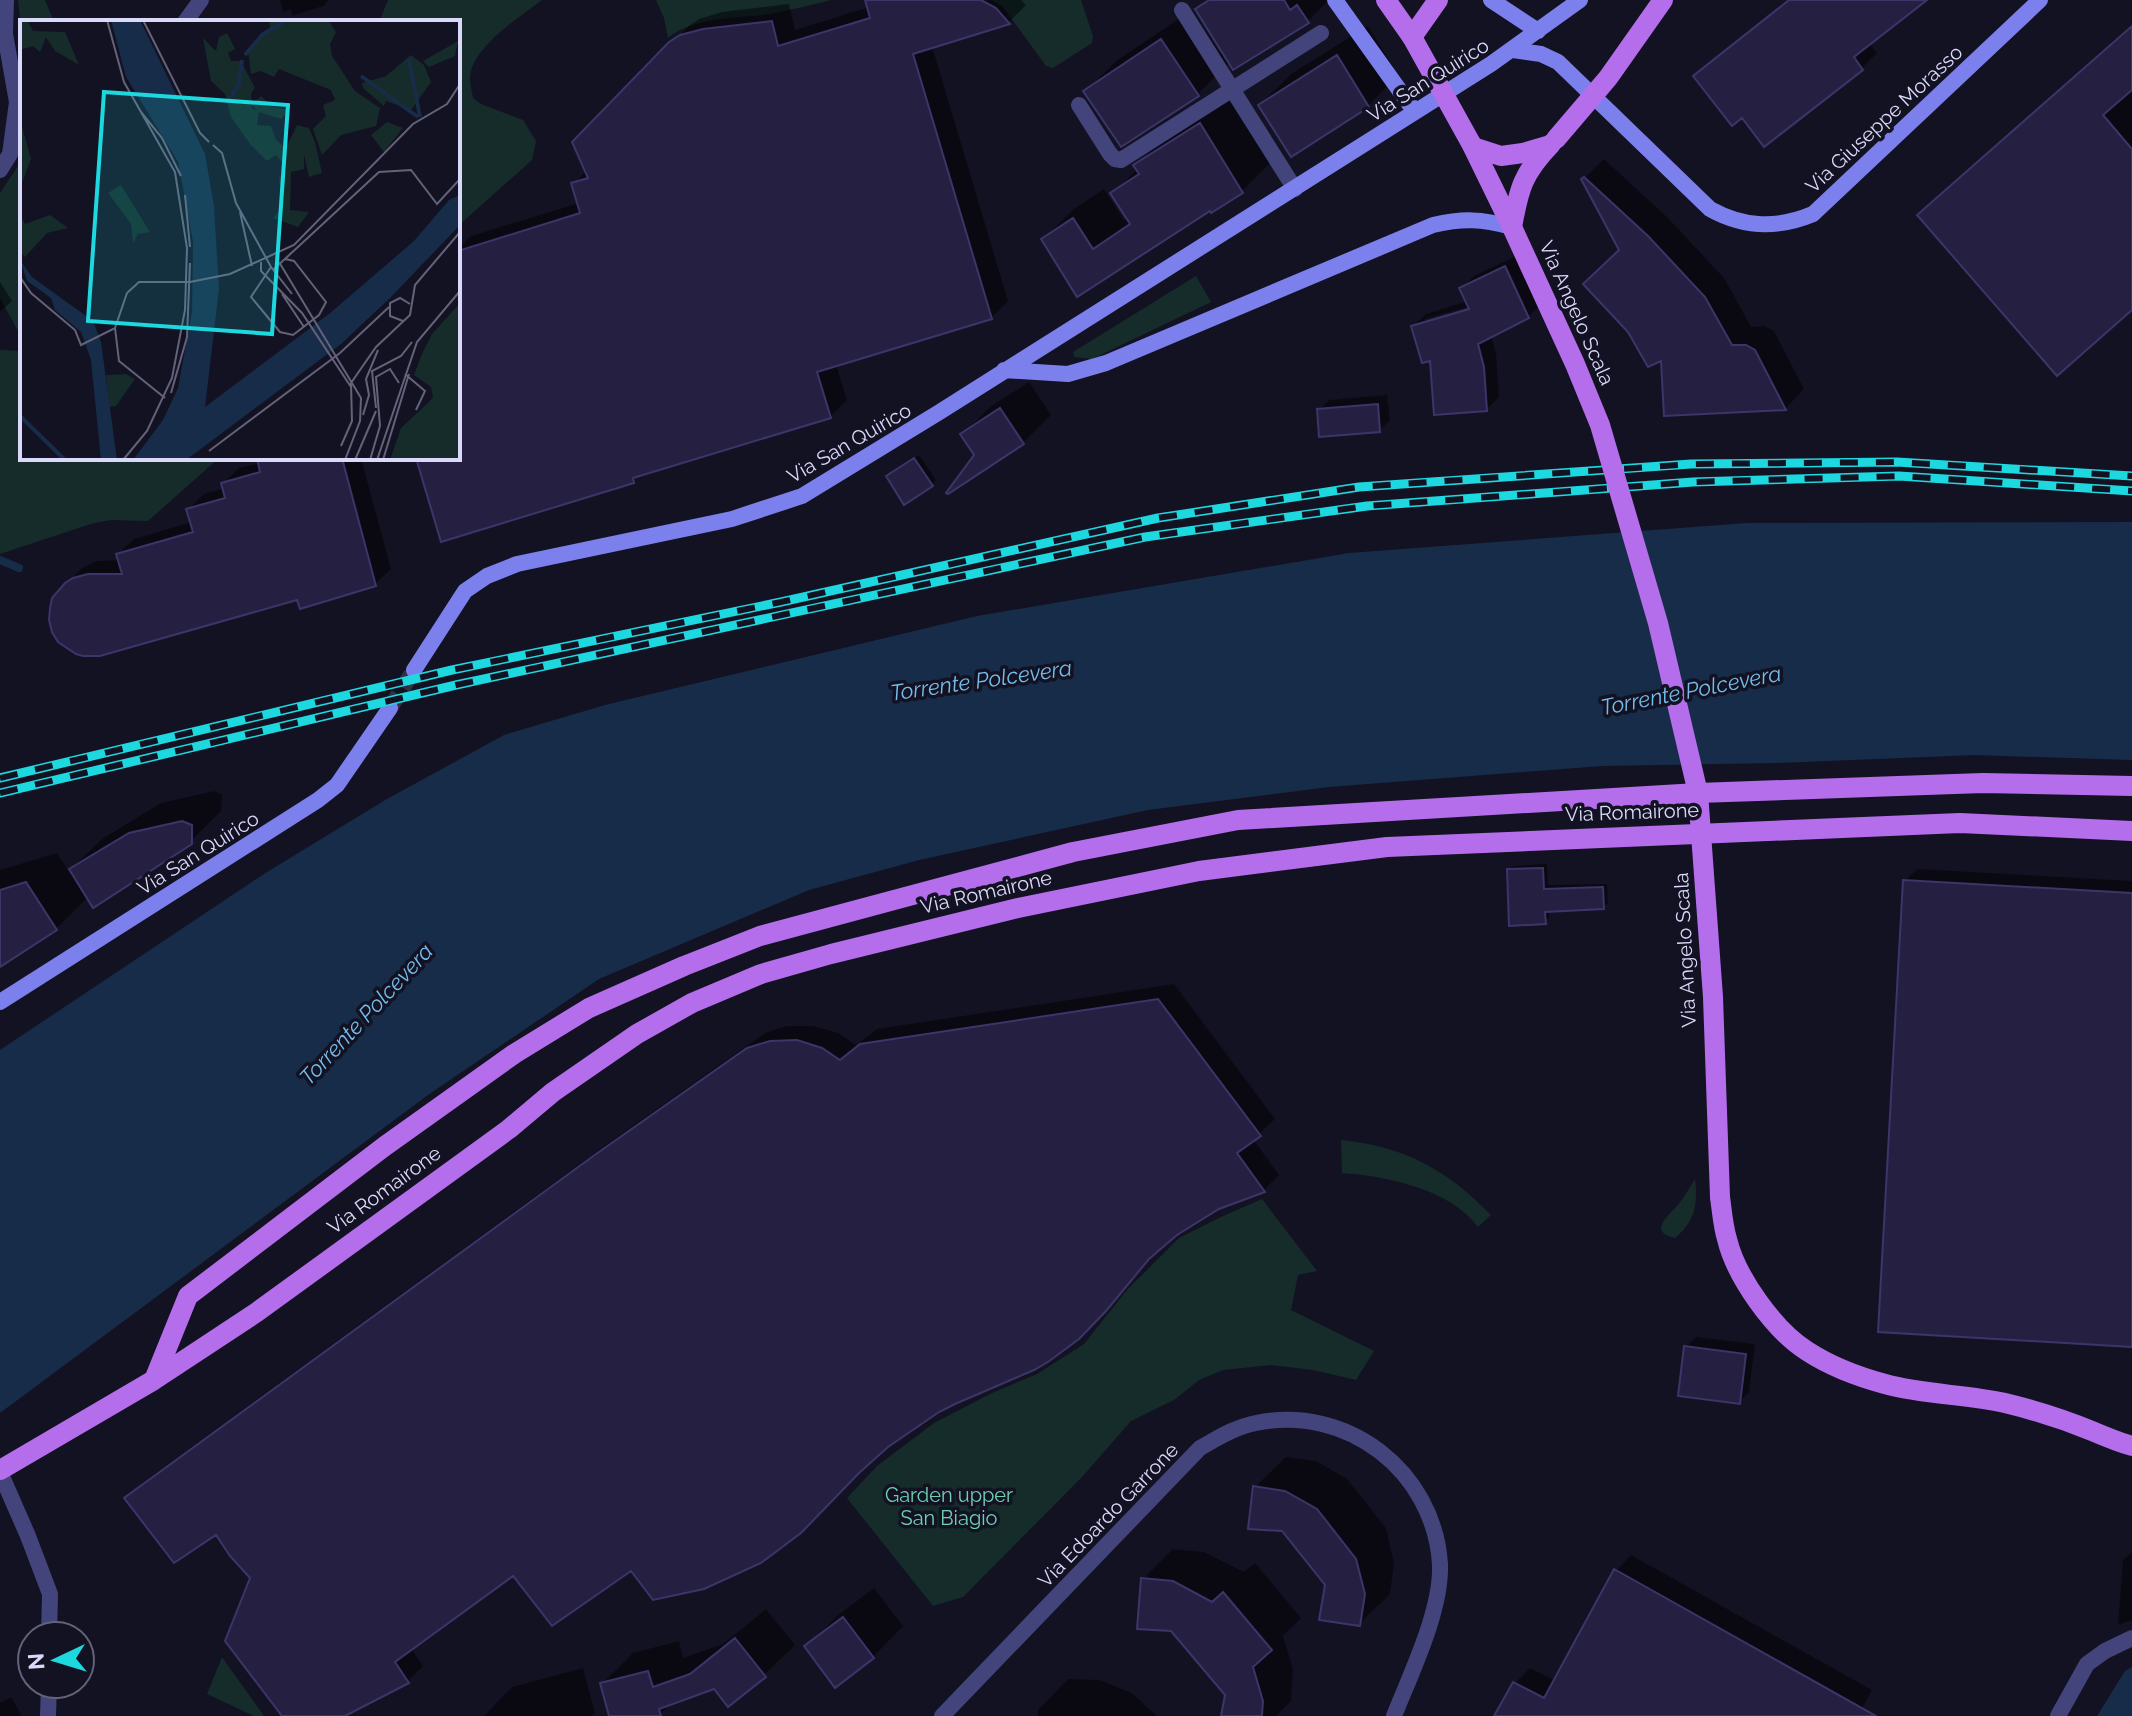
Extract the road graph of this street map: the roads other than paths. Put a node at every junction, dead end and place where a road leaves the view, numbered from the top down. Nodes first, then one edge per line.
1 (6, 0) edge
2 (201, 0) edge
3 (1335, 0) edge
4 (1386, 0) edge
5 (1438, 0) edge
6 (1491, 0) edge
7 (1580, 0) edge
8 (1663, 0) edge
9 (2040, 0) edge
10 (1182, 10) dead end
11 (186, 20) edge
12 (1538, 31) junction
13 (1321, 33) dead end
14 (1412, 37) junction
15 (1513, 50) junction
16 (1232, 89) junction
17 (1079, 105) dead end
18 (1415, 112) junction
19 (1551, 144) junction
20 (1473, 147) junction
21 (0, 170) edge
22 (1295, 189) junction
23 (1512, 227) junction
24 (1004, 370) junction
25 (414, 670) tunnel mouth
26 (390, 708) tunnel mouth
27 (2132, 786) edge
28 (1698, 793) junction
29 (2132, 831) edge
30 (0, 1002) edge
31 (154, 1380) junction
32 (2123, 1444) edge
33 (2132, 1459) edge
34 (0, 1471) edge
35 (49, 1620) edge
36 (2132, 1638) edge
37 (942, 1716) edge
38 (1394, 1716) edge
39 (2058, 1716) edge

1 - 21 street
2 - 11 street
3 - 18 main road
4 - 14 main road, Via Angelo Scala
5 - 14 main road
6 - 12 main road
7 - 12 main road, Via San Quirico
8 - 19 main road, bridge
9 - 15 main road, Via Giuseppe Morasso
10 - 16 street
12 - 15 main road, Via San Quirico
13 - 16 street
14 - 20 main road, Via Angelo Scala, bridge
15 - 18 main road, Via San Quirico
16 - 17 street
16 - 22 street
18 - 22 main road, Via San Quirico
19 - 20 main road
19 - 23 main road
20 - 23 main road, Via Angelo Scala
22 - 24 main road, Via San Quirico
23 - 24 main road, Via Angelo Scala
23 - 28 main road, Via Angelo Scala, bridge
24 - 25 main road, Via San Quirico
26 - 30 main road, Via San Quirico
27 - 28 main road
28 - 31 main road
28 - 32 main road, Via Angelo Scala, bridge
29 - 31 main road, Via Romairone
31 - 34 main road, Via Romairone
32 - 33 main road, Via Angelo Scala
34 - 35 street
36 - 39 street
37 - 38 street, Via Edoardo Garrone

